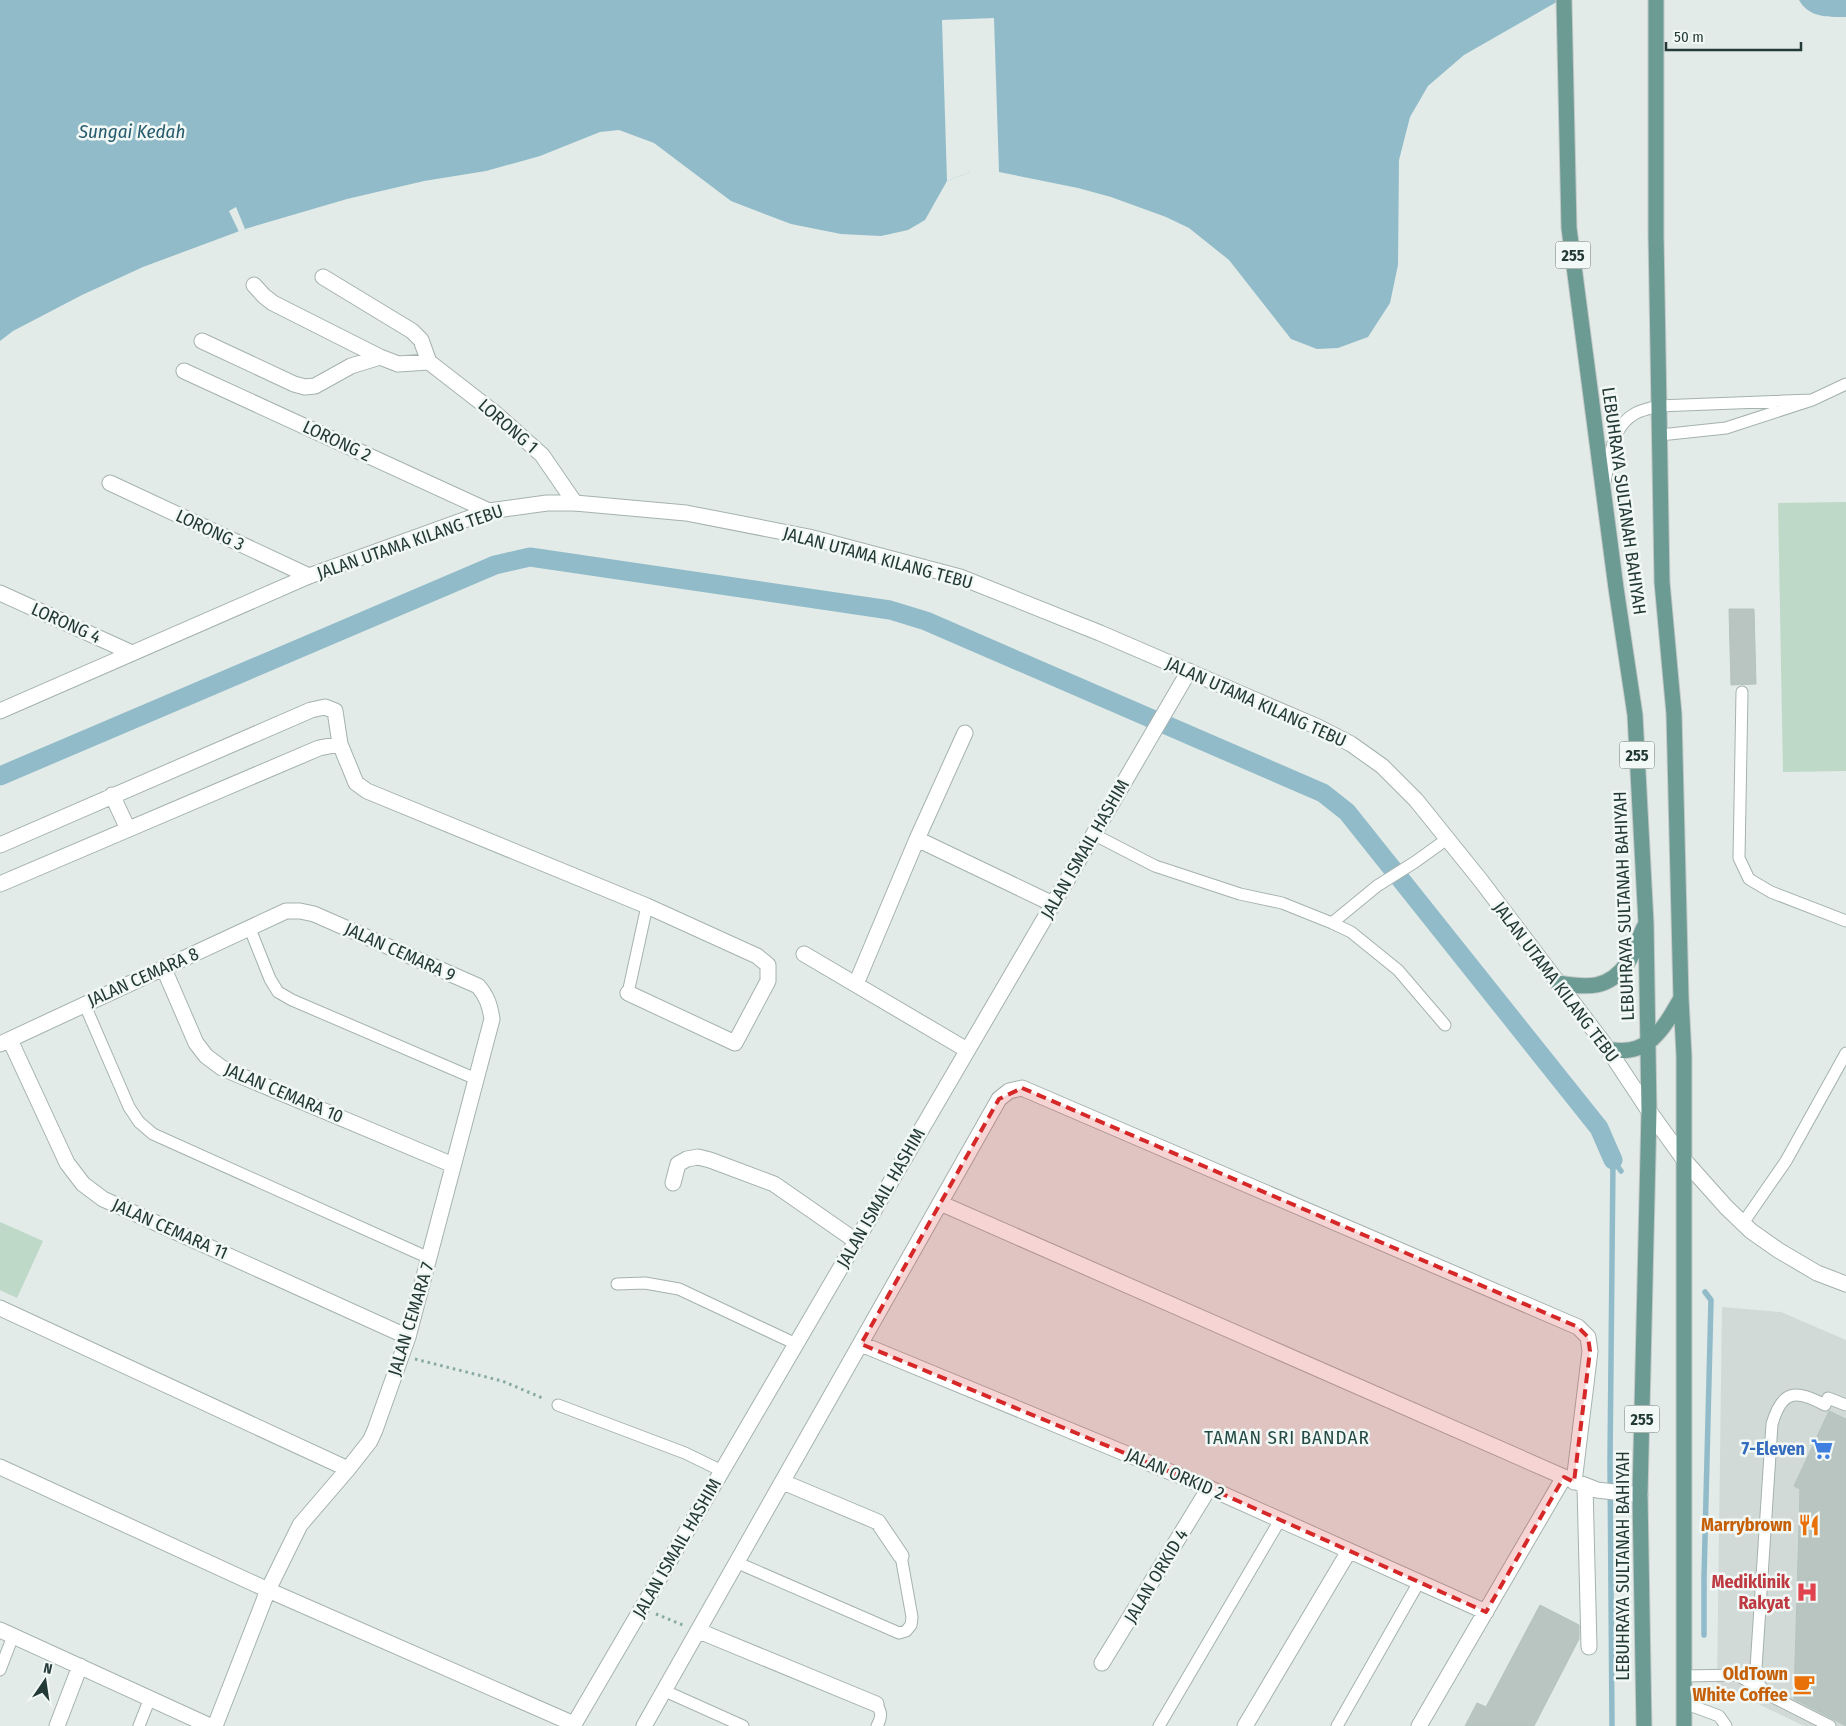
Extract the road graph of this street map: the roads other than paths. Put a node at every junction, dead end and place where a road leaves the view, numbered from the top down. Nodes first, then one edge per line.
1 (1564, 0) edge
2 (1656, 7) edge
3 (323, 277) dead end
4 (254, 285) dead end
5 (202, 341) dead end
6 (380, 357) junction
7 (429, 362) junction
8 (184, 371) dead end
9 (1846, 384) edge
10 (1812, 400) junction
11 (1658, 406) junction
12 (1660, 435) junction
13 (110, 483) dead end
14 (1604, 492) junction
15 (574, 503) junction
16 (489, 511) junction
17 (309, 576) junction
18 (0, 593) edge
19 (132, 653) junction
20 (1189, 671) junction
21 (1742, 692) dead end
22 (0, 711) edge
23 (965, 733) dead end
24 (340, 744) junction
25 (112, 795) junction
26 (128, 829) junction
27 (1094, 834) junction
28 (917, 839) junction
29 (1447, 839) junction
30 (0, 845) edge
31 (0, 884) edge
32 (1053, 904) junction
33 (647, 906) junction
34 (286, 911) joint
35 (1846, 921) edge
36 (1332, 923) junction
37 (1646, 923) junction
38 (250, 928) junction
39 (804, 954) dead end
40 (164, 969) junction
41 (1558, 983) junction
42 (856, 984) junction
43 (628, 993) joint
44 (1681, 998) junction
45 (84, 1003) junction
46 (492, 1019) joint
47 (1445, 1025) dead end
48 (5, 1042) edge
49 (1647, 1044) junction
50 (1608, 1049) junction
51 (967, 1050) junction
52 (1846, 1053) edge
53 (476, 1079) junction
54 (1649, 1111) junction
55 (1685, 1160) junction
56 (453, 1165) junction
57 (673, 1182) dead end
58 (940, 1203) junction
59 (1743, 1223) junction
60 (856, 1241) junction
61 (430, 1258) junction
62 (617, 1284) dead end
63 (1846, 1284) edge
64 (0, 1308) edge
65 (408, 1337) junction
66 (796, 1344) junction
67 (861, 1344) junction
68 (558, 1405) road end
69 (1846, 1405) edge
70 (0, 1467) edge
71 (348, 1468) junction
72 (722, 1472) junction
73 (783, 1482) junction
74 (1580, 1484) junction
75 (1209, 1488) junction
76 (1640, 1495) junction
77 (1280, 1520) junction
78 (1349, 1551) junction
79 (901, 1556) joint
80 (738, 1563) junction
81 (1419, 1582) junction
82 (268, 1590) junction
83 (1486, 1612) junction
84 (699, 1631) junction
85 (7, 1633) edge
86 (1589, 1646) dead end
87 (1756, 1657) junction
88 (1102, 1663) dead end
89 (80, 1666) junction
90 (0, 1670) edge
91 (1685, 1676) junction
92 (1737, 1676) junction
93 (1762, 1690) junction
94 (665, 1691) junction
95 (150, 1698) junction
96 (876, 1704) joint
97 (1684, 1704) junction
98 (574, 1725) edge
99 (57, 1726) edge
100 (139, 1726) edge
101 (210, 1726) edge
102 (215, 1726) edge
103 (644, 1726) edge
104 (744, 1726) edge
105 (877, 1726) edge
106 (1159, 1726) edge
107 (1245, 1726) edge
108 (1337, 1726) edge
109 (1419, 1726) edge
110 (1644, 1726) edge
111 (1684, 1726) edge
112 (1726, 1726) edge
113 (1830, 1726) edge

1 - 14 main road, LEBUHRAYA SULTANAH BAHIYAH / 255
2 - 11 main road, LEBUHRAYA SULTANAH BAHIYAH / 255
3 - 7 street
4 - 6 street
5 - 6 street
6 - 7 street
7 - 15 street, LORONG 1
8 - 16 street, LORONG 2
9 - 10 lane
10 - 11 lane
10 - 12 lane
11 - 12 main road, LEBUHRAYA SULTANAH BAHIYAH / 255
11 - 14 lane
12 - 44 main road, LEBUHRAYA SULTANAH BAHIYAH / 255
13 - 17 street, LORONG 3
14 - 37 main road, LEBUHRAYA SULTANAH BAHIYAH / 255
15 - 16 street, JALAN UTAMA KILANG TEBU
15 - 20 street, JALAN UTAMA KILANG TEBU
16 - 17 street, JALAN UTAMA KILANG TEBU
17 - 19 street, JALAN UTAMA KILANG TEBU
18 - 19 street, LORONG 4
19 - 22 street, JALAN UTAMA KILANG TEBU
20 - 27 street, JALAN ISMAIL HASHIM
20 - 29 street, JALAN UTAMA KILANG TEBU
21 - 35 lane
23 - 28 street
24 - 25 street
24 - 26 street
24 - 33 street
25 - 26 street
25 - 30 street
26 - 31 street
27 - 32 street, JALAN ISMAIL HASHIM
27 - 36 lane
28 - 32 street
28 - 42 street
29 - 36 lane
29 - 41 street, JALAN UTAMA KILANG TEBU
32 - 51 street, JALAN ISMAIL HASHIM
33 - 43 lane
33 - 43 street
34 - 38 street, JALAN CEMARA 8
34 - 46 street, JALAN CEMARA 9
36 - 47 lane
37 - 41 main road
37 - 49 main road, LEBUHRAYA SULTANAH BAHIYAH / 255
38 - 40 street, JALAN CEMARA 8
38 - 53 lane
39 - 42 street
40 - 45 street, JALAN CEMARA 8
40 - 56 street, JALAN CEMARA 10
41 - 50 street, JALAN UTAMA KILANG TEBU
42 - 51 street
44 - 49 main road
44 - 55 main road, LEBUHRAYA SULTANAH BAHIYAH / 255
45 - 48 street, JALAN CEMARA 8
45 - 61 lane
46 - 53 street, JALAN CEMARA 7
48 - 65 street, JALAN CEMARA 11
49 - 50 main road
49 - 54 main road, LEBUHRAYA SULTANAH BAHIYAH / 255
50 - 54 street, JALAN UTAMA KILANG TEBU
51 - 60 street, JALAN ISMAIL HASHIM
52 - 59 lane
53 - 56 street, JALAN CEMARA 7
54 - 55 street, JALAN UTAMA KILANG TEBU
54 - 76 main road, LEBUHRAYA SULTANAH BAHIYAH / 255
55 - 59 street, JALAN UTAMA KILANG TEBU
55 - 91 main road, LEBUHRAYA SULTANAH BAHIYAH / 255
56 - 61 street, JALAN CEMARA 7
57 - 60 street
58 - 67 street
58 - 74 street
58 - 74 street
59 - 63 street, JALAN UTAMA KILANG TEBU
60 - 66 street, JALAN ISMAIL HASHIM
61 - 65 street, JALAN CEMARA 7
62 - 66 lane
64 - 71 street
65 - 71 street, JALAN CEMARA 7
66 - 72 street, JALAN ISMAIL HASHIM
67 - 73 street
67 - 75 street, JALAN ORKID 2
68 - 72 lane
69 - 87 lane
70 - 82 street
71 - 82 street, JALAN CEMARA 7
72 - 98 street, JALAN ISMAIL HASHIM
73 - 79 street
73 - 80 street
74 - 76 street
74 - 83 street
74 - 86 street
75 - 77 street, JALAN ORKID 2
75 - 88 street, JALAN ORKID 4
76 - 110 main road, LEBUHRAYA SULTANAH BAHIYAH / 255
77 - 78 street, JALAN ORKID 2
77 - 106 lane
78 - 81 street, JALAN ORKID 2
78 - 107 street
79 - 80 lane
80 - 84 street
81 - 83 street, JALAN ORKID 2
81 - 108 lane
82 - 98 street
82 - 102 street, JALAN CEMARA 7
83 - 109 street
84 - 94 street
84 - 96 street
85 - 89 street
85 - 90 lane
87 - 92 lane
87 - 93 lane
89 - 95 street
89 - 99 street
91 - 92 lane
91 - 97 main road, LEBUHRAYA SULTANAH BAHIYAH / 255
92 - 93 lane
93 - 113 lane
94 - 103 street
94 - 104 lane
95 - 100 lane
95 - 101 street
96 - 105 lane
97 - 111 main road, LEBUHRAYA SULTANAH BAHIYAH / 255
97 - 112 lane

